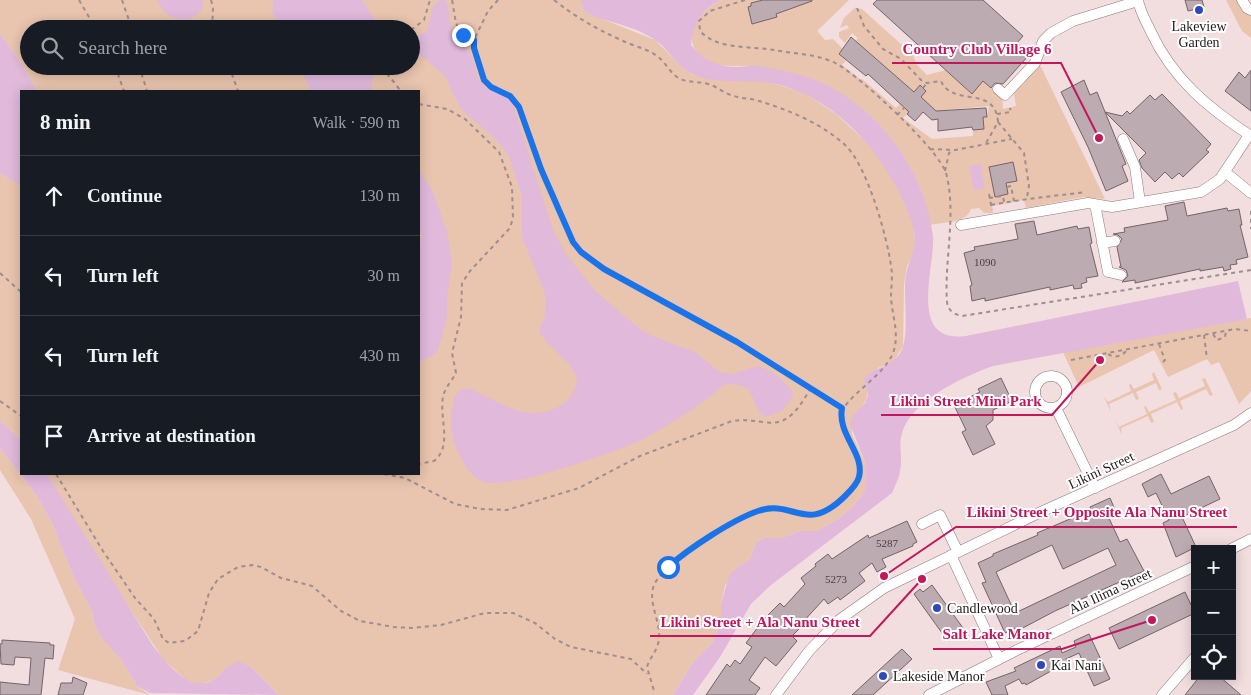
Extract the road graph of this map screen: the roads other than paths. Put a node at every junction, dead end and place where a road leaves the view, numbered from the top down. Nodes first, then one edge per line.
1 (1242, 0) edge
2 (1138, 1) edge
3 (1251, 10) edge
4 (998, 89) dead end
5 (1250, 136) edge
6 (1123, 139) dead end
7 (1225, 172) junction
8 (1251, 193) edge
9 (1094, 199) junction
10 (1140, 202) junction
11 (961, 225) dead end
12 (1098, 238) junction
13 (1114, 241) dead end
14 (1121, 275) dead end
15 (1056, 408) dead end
16 (1251, 413) edge
17 (1095, 488) junction
18 (922, 524) dead end
19 (1251, 540) edge
20 (1236, 547) edge
21 (954, 554) junction
22 (1191, 568) edge
23 (999, 659) junction
24 (1191, 662) edge
25 (776, 695) edge
26 (930, 695) edge
27 (1162, 695) edge

1 - 3 street
2 - 4 street
2 - 5 street
5 - 7 street
6 - 10 street
7 - 8 street
7 - 10 street
9 - 10 street
9 - 11 street
9 - 12 street
12 - 13 street
12 - 14 street
15 - 17 street
16 - 17 street, Likini Street
17 - 21 street, Likini Street
18 - 21 street
19 - 20 street
21 - 23 street
21 - 25 street, Likini Street
22 - 23 street, Ala Ilima Street
23 - 26 street, Ala Ilima Street
24 - 27 street

